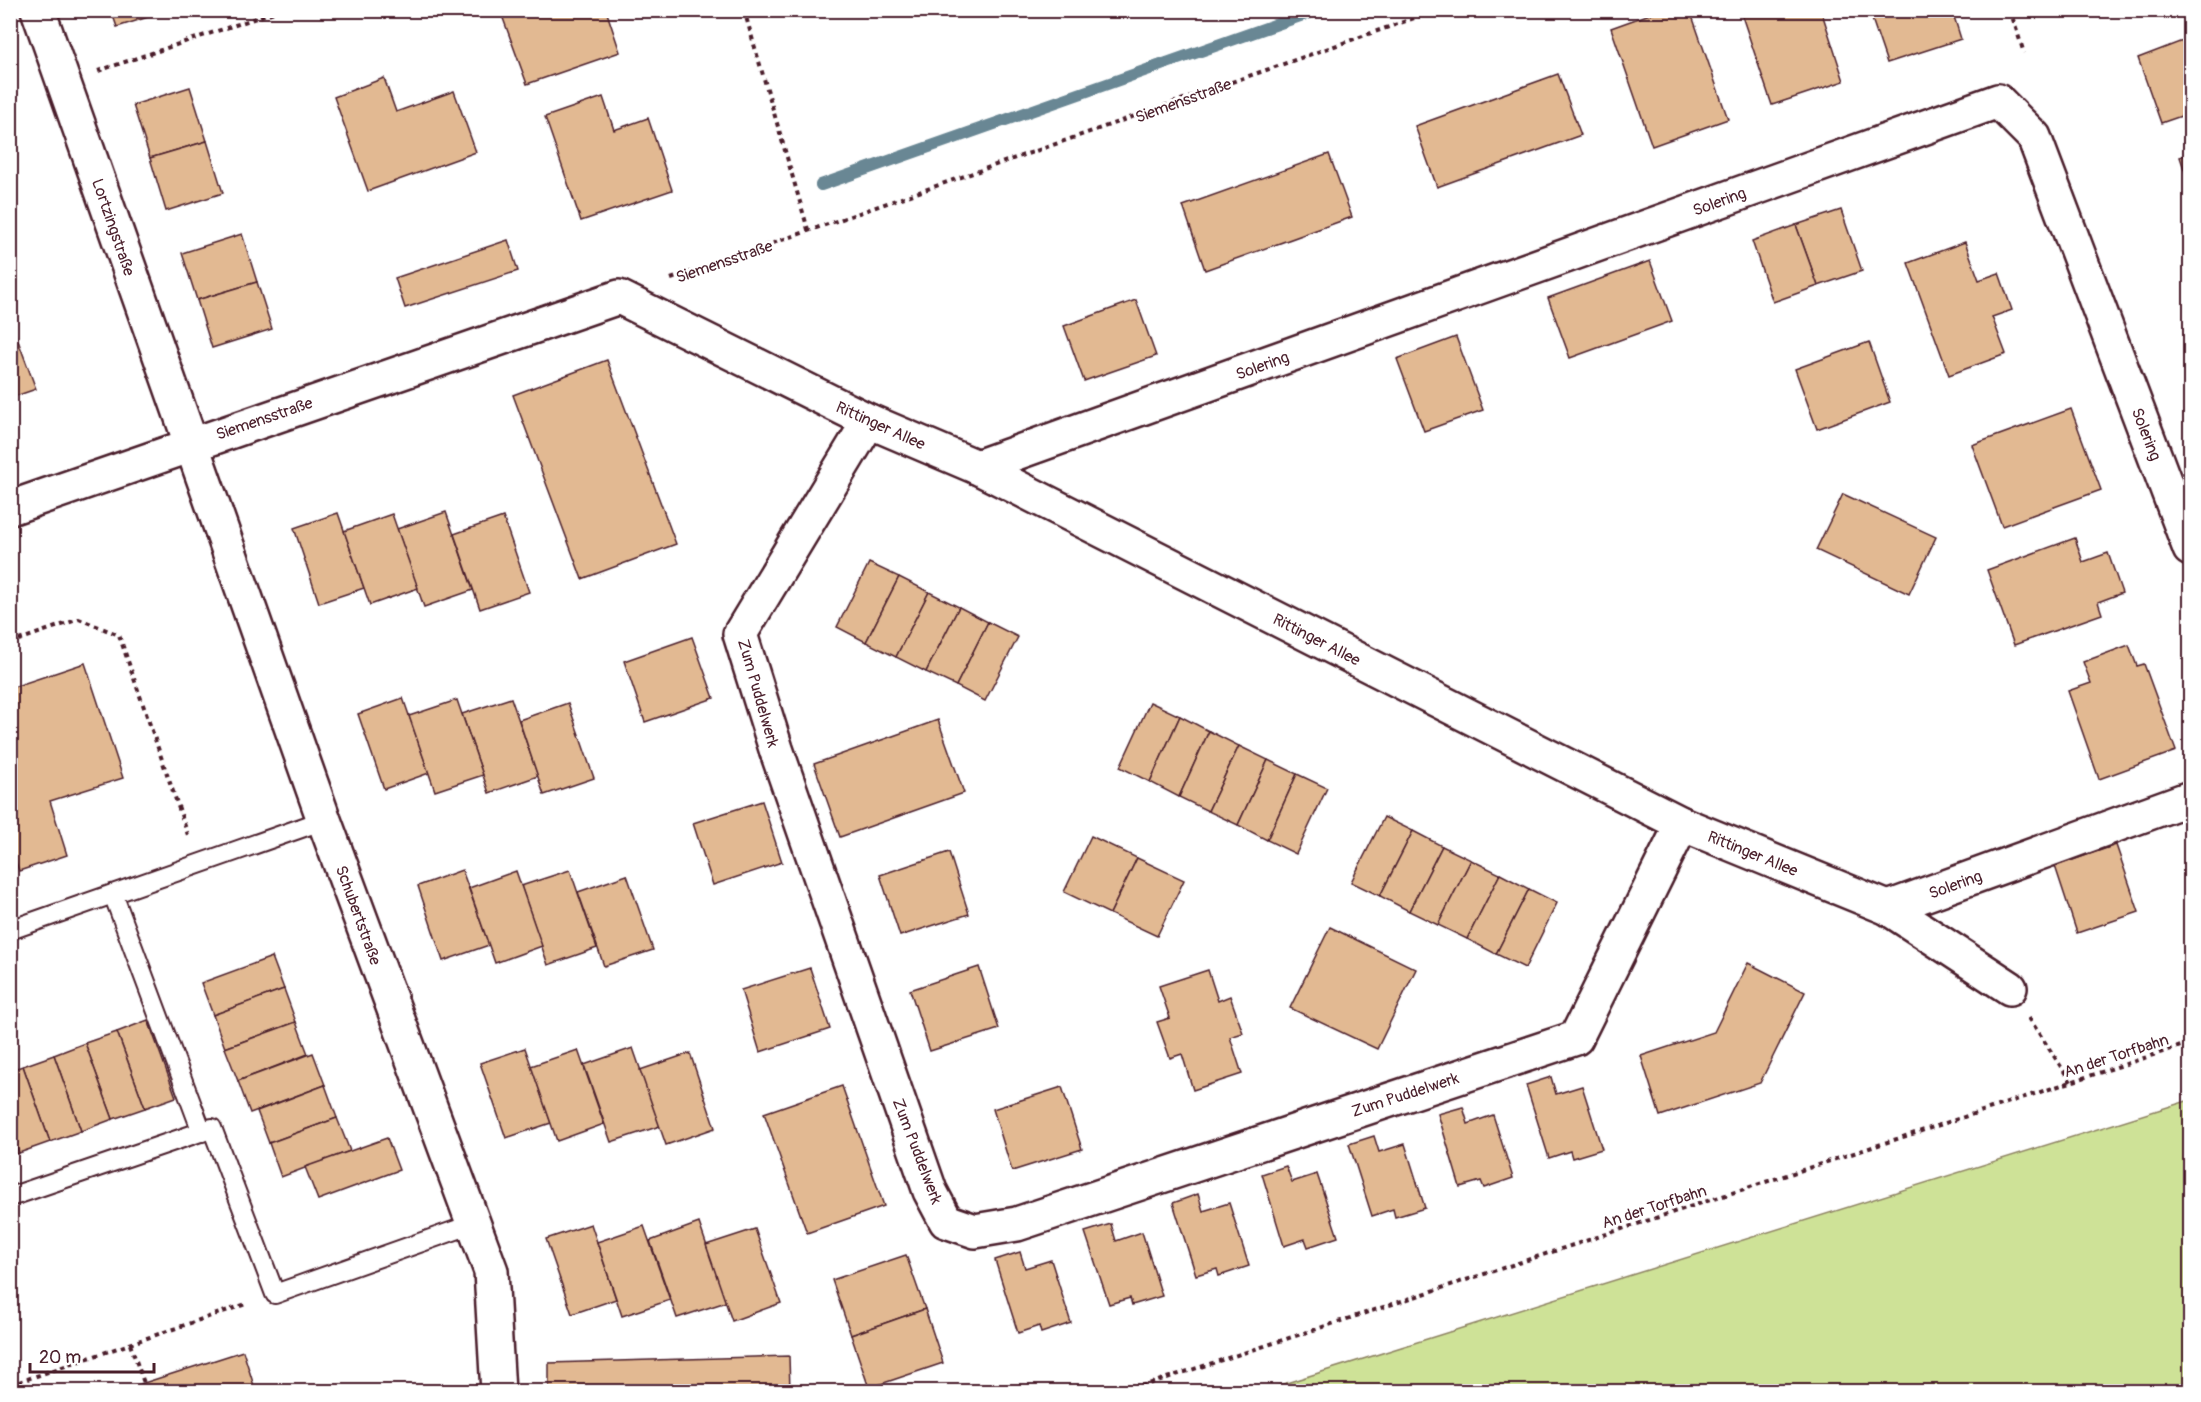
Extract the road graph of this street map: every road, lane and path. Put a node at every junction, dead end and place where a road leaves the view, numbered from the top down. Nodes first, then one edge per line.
1 (38, 10) edge
2 (280, 10) edge
3 (744, 10) edge
4 (1437, 10) edge
5 (2010, 10) edge
6 (2024, 53) dead end
7 (64, 82) junction
8 (809, 233) junction
9 (620, 297) junction
10 (869, 421) junction
11 (190, 444) junction
12 (977, 467) junction
13 (10, 508) edge
14 (2190, 549) edge
15 (10, 643) edge
16 (2190, 798) edge
17 (324, 820) junction
18 (1682, 824) junction
19 (199, 864) junction
20 (112, 894) junction
21 (1888, 908) junction
22 (10, 930) edge
23 (2010, 988) joint
24 (2190, 1043) edge
25 (2072, 1083) junction
26 (202, 1132) junction
27 (10, 1197) edge
28 (473, 1224) junction
29 (275, 1294) junction
30 (130, 1344) junction
31 (144, 1383) dead end
32 (10, 1385) edge
33 (498, 1392) edge
34 (1124, 1392) edge

1 - 7 street, Lortzingstraße
2 - 7 path
3 - 8 path
4 - 8 path, Siemensstraße
5 - 6 path
7 - 11 street, Lortzingstraße
8 - 9 path, Siemensstraße
9 - 10 street, Rittinger Allee
9 - 11 street, Siemensstraße
10 - 12 street, Rittinger Allee
10 - 18 street, Zum Puddelwerk
11 - 13 street, Siemensstraße
11 - 17 street, Schubertstraße
12 - 14 street, Solering
12 - 18 street, Rittinger Allee
15 - 19 path
16 - 21 street, Solering
17 - 19 lane
17 - 28 street, Schubertstraße
18 - 21 street, Rittinger Allee
19 - 20 lane
20 - 22 lane
20 - 26 lane
21 - 23 street, Rittinger Allee
23 - 25 path
24 - 25 path, An der Torfbahn
25 - 34 path, An der Torfbahn
26 - 27 lane
26 - 29 lane
28 - 29 lane
28 - 33 street, Schubertstraße
29 - 30 path
30 - 31 path
30 - 32 path

